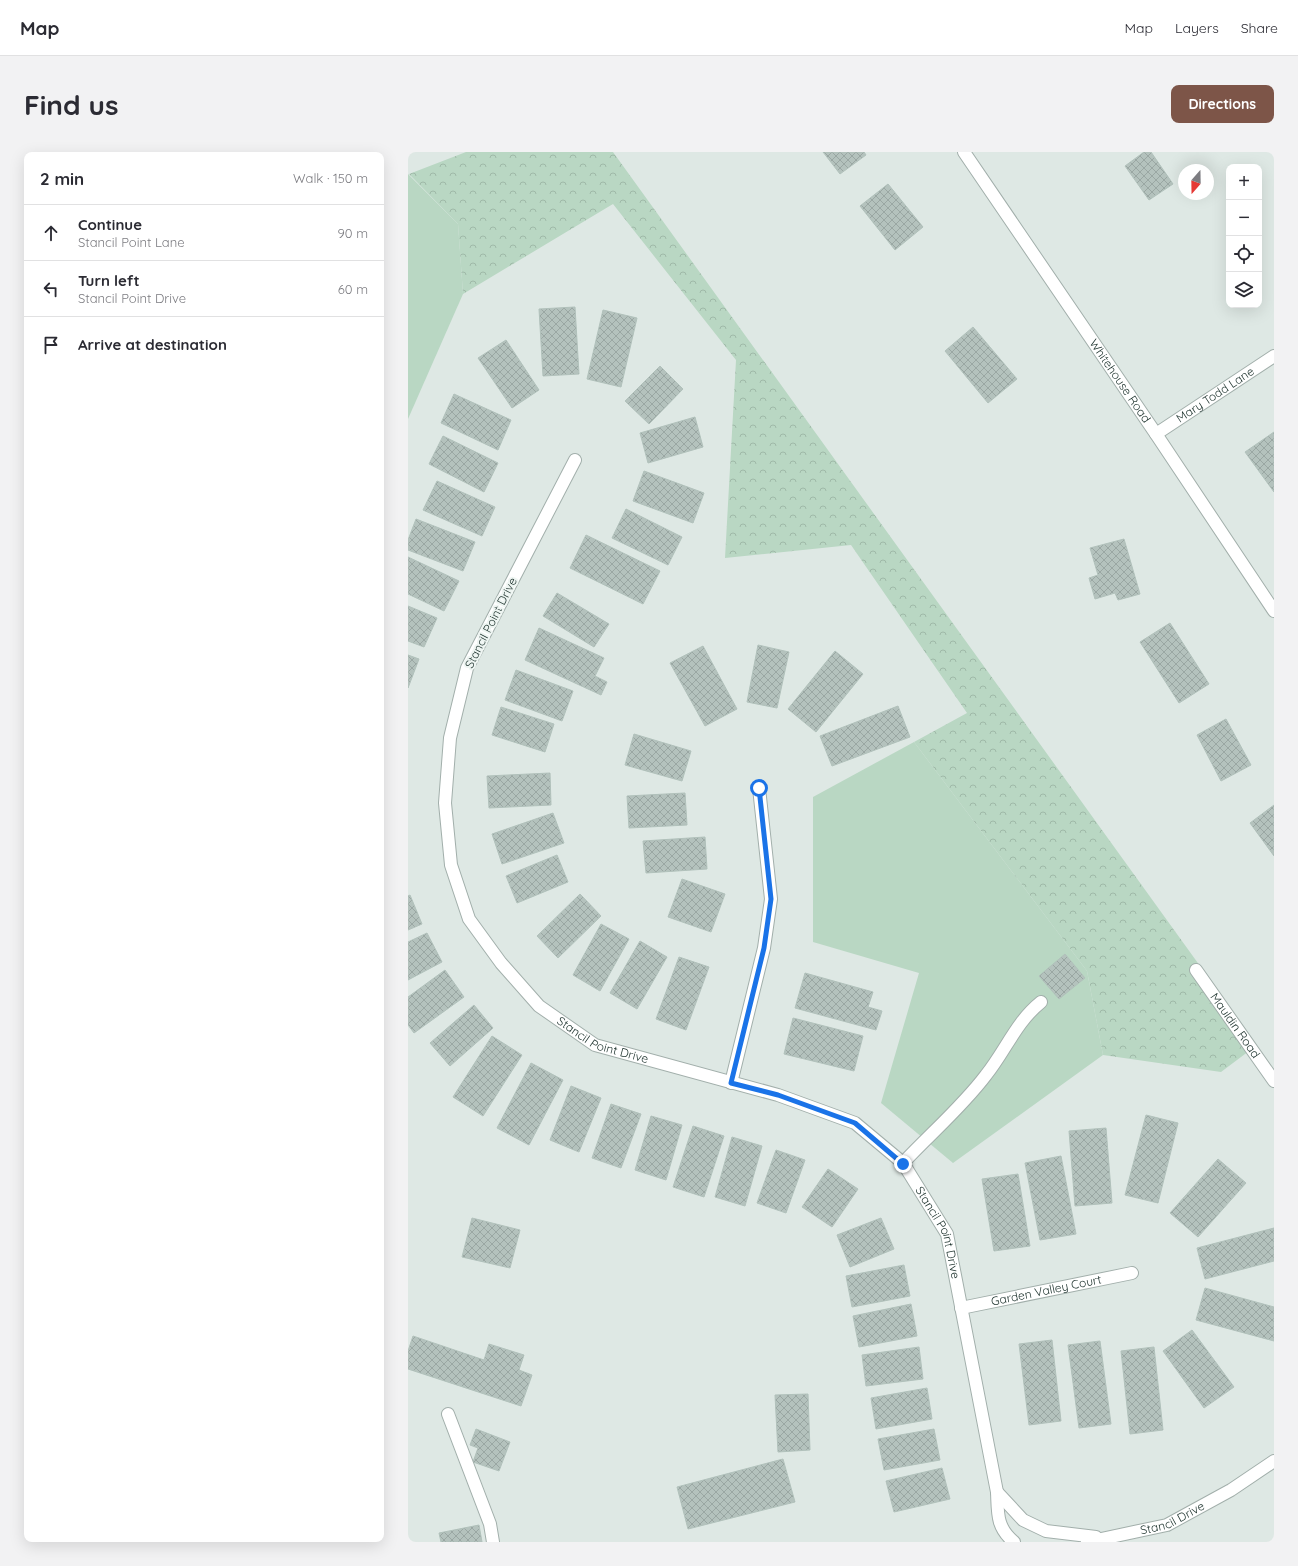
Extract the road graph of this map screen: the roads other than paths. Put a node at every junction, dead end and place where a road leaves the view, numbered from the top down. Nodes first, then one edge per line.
1 (964, 152) edge
2 (1274, 356) edge
3 (1156, 434) junction
4 (575, 460) dead end
5 (1274, 611) edge
6 (759, 788) dead end
7 (1196, 970) dead end
8 (1041, 1002) dead end
9 (1274, 1081) edge
10 (731, 1083) junction
11 (903, 1164) junction
12 (1132, 1273) dead end
13 (961, 1308) junction
14 (448, 1414) dead end
15 (1274, 1461) edge
16 (997, 1492) junction
17 (1104, 1538) junction
18 (493, 1542) edge
19 (1014, 1542) edge
20 (1087, 1542) edge

1 - 3 street, Whitehouse Road
2 - 3 street, Mary Todd Lane
3 - 5 street, Whitehouse Road
4 - 10 street, Stancil Point Drive
6 - 10 street
7 - 9 street, Mauldin Road
8 - 11 street
10 - 11 street, Stancil Point Drive
11 - 13 street, Stancil Point Drive
12 - 13 street, Garden Valley Court
13 - 16 street, Stancil Point Drive
14 - 18 street
15 - 17 street, Stancil Drive
16 - 17 street
16 - 19 street, Stancil Point Drive
17 - 20 street, Stancil Drive

